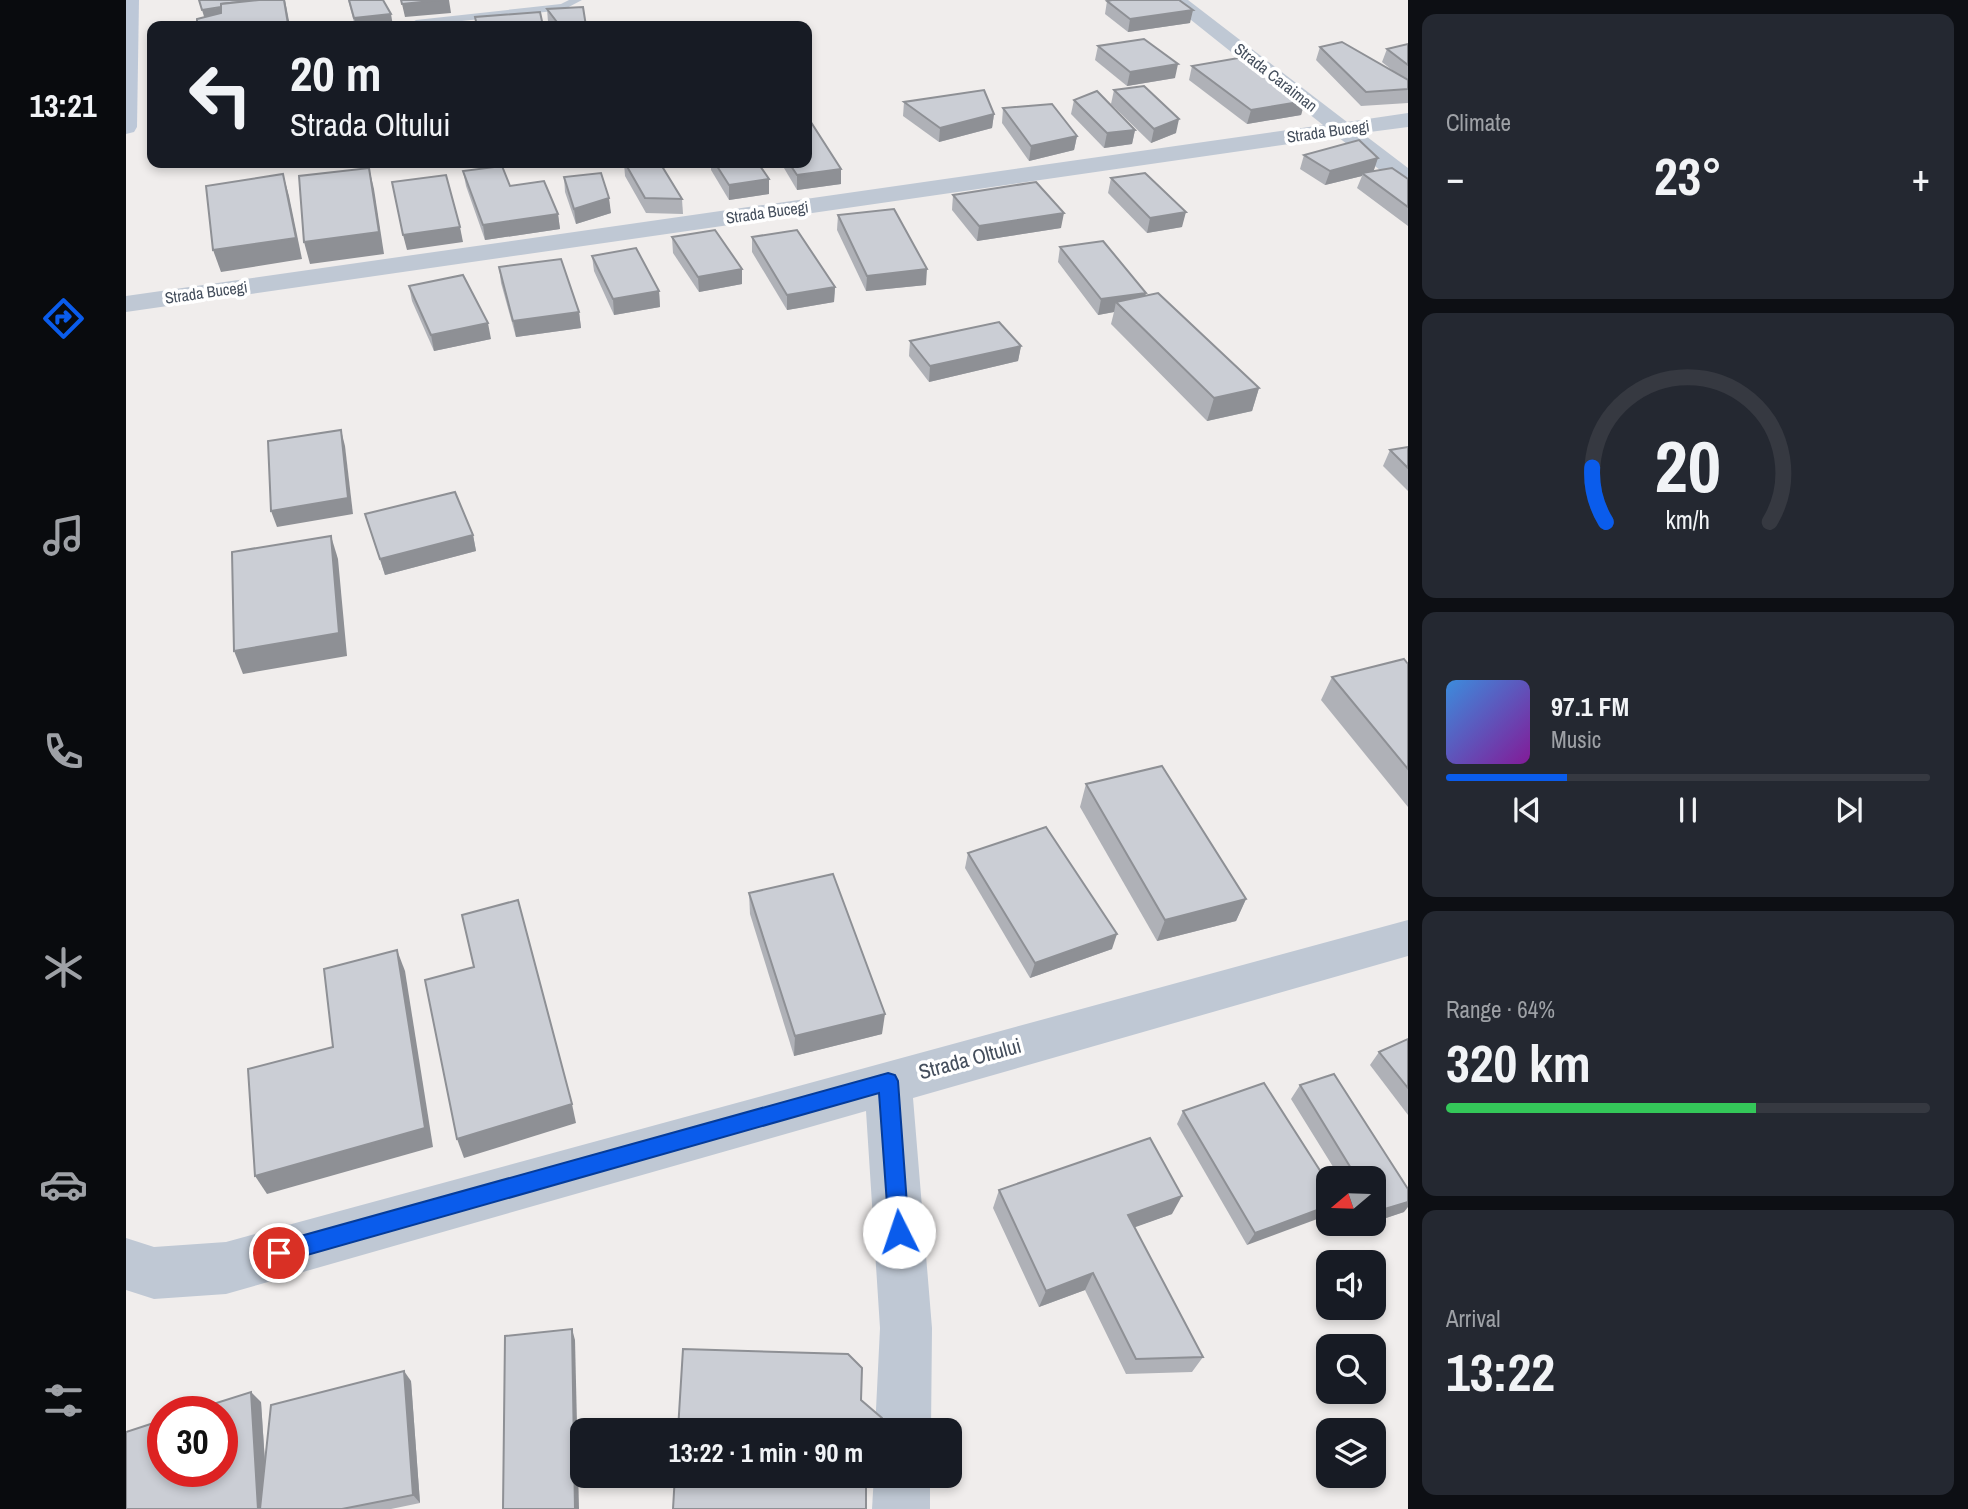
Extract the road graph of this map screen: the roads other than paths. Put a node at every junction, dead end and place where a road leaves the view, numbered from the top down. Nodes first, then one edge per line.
1 (577, 0) edge
2 (1177, 0) edge
3 (127, 3) edge
4 (434, 21) edge
5 (1408, 120) edge
6 (126, 127) edge
7 (1343, 129) junction
8 (1408, 180) edge
9 (126, 304) edge
10 (1408, 938) edge
11 (888, 1081) junction
12 (126, 1264) edge
13 (903, 1418) edge
14 (902, 1488) edge
15 (901, 1509) edge

1 - 4 lane
2 - 7 street, Strada Caraiman
3 - 6 main road
5 - 7 street, Strada Bucegi
7 - 8 street, Strada Caraiman
7 - 9 street, Strada Bucegi
10 - 11 street, Strada Oltului
11 - 12 street, Strada Oltului
11 - 13 street
14 - 15 street

